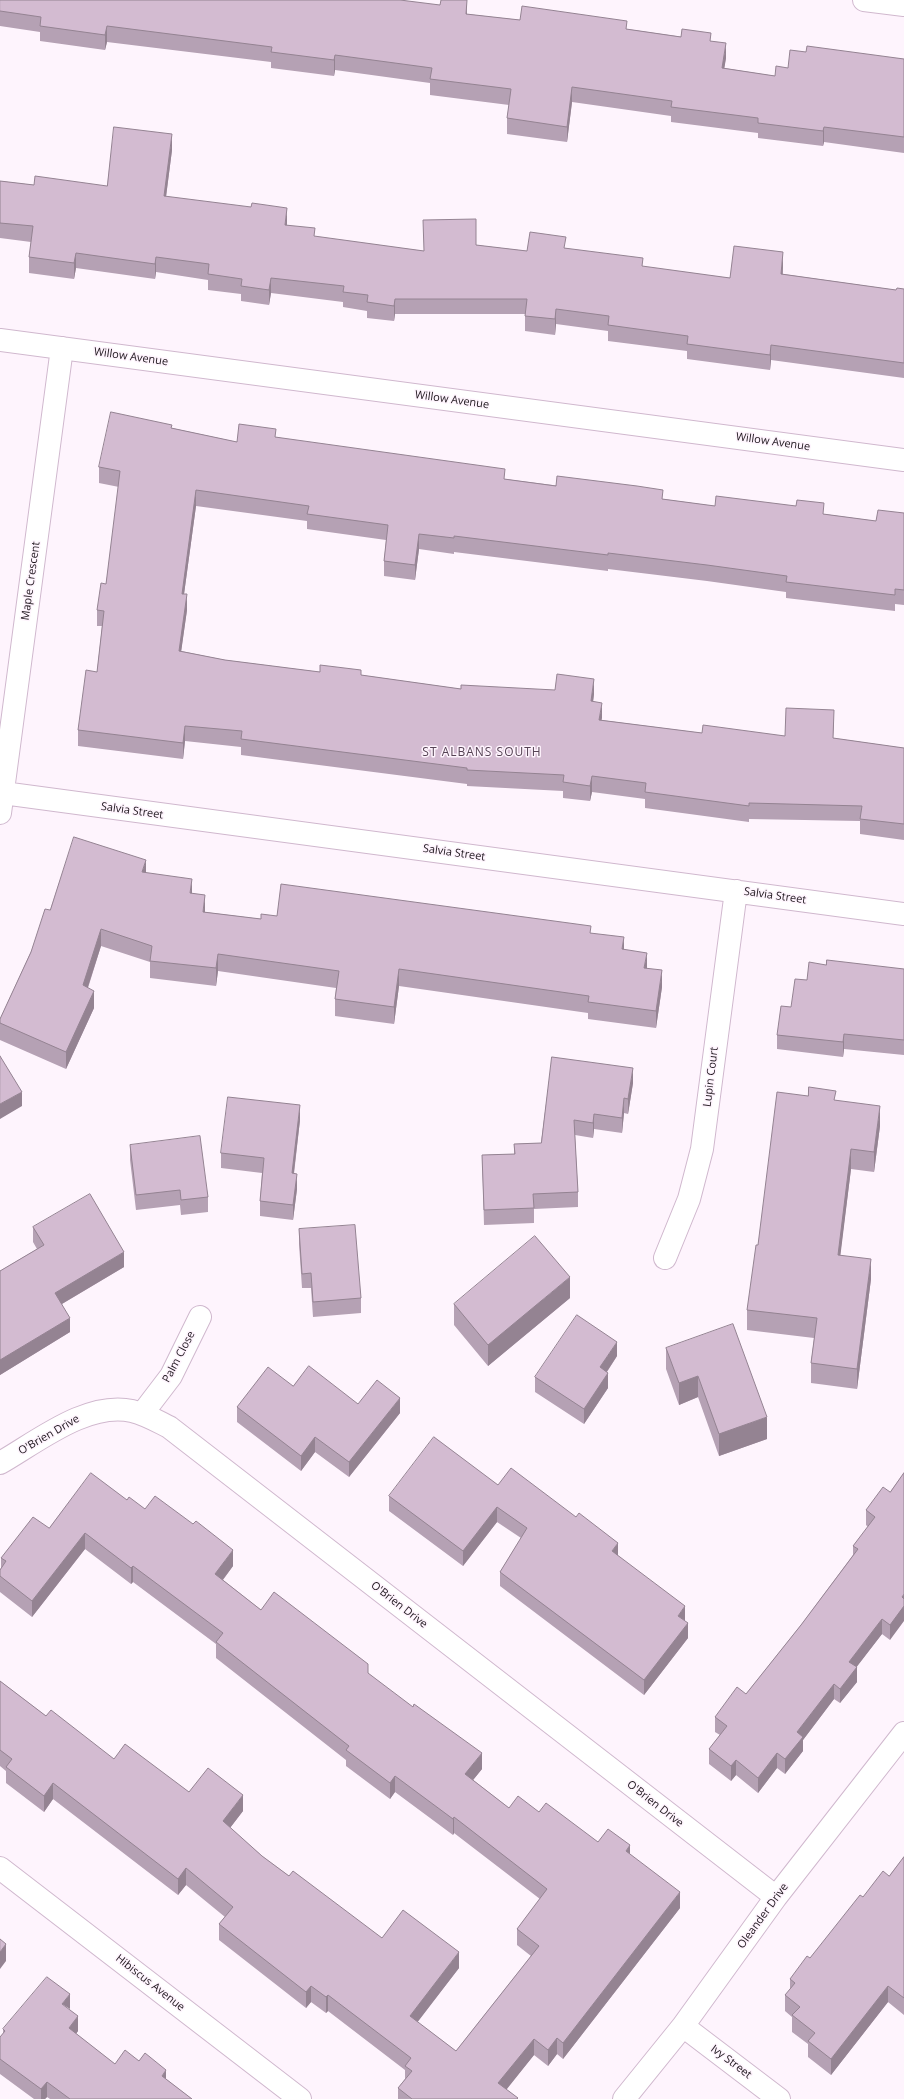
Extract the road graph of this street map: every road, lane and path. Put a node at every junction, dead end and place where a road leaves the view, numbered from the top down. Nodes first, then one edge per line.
1 (864, 0) edge
2 (904, 5) edge
3 (0, 340) edge
4 (62, 348) junction
5 (904, 460) edge
6 (2, 803) edge
7 (736, 891) junction
8 (904, 914) edge
9 (665, 1258) dead end
10 (200, 1317) dead end
11 (142, 1414) junction
12 (0, 1463) edge
13 (904, 1733) edge
14 (0, 1868) edge
15 (776, 1897) junction
16 (683, 2026) junction
17 (300, 2099) edge
18 (624, 2099) edge
19 (779, 2099) edge

1 - 2 street
3 - 4 street, Willow Avenue
4 - 5 street, Willow Avenue
4 - 6 street, Maple Crescent
6 - 7 street, Salvia Street
7 - 8 street, Salvia Street
7 - 9 street, Lupin Court
10 - 11 street, Palm Close
11 - 12 street, O'Brien Drive
11 - 15 street, O'Brien Drive
13 - 15 street, Oleander Drive
14 - 17 street, Hibiscus Avenue
15 - 16 street, Oleander Drive
16 - 18 street, Oleander Drive
16 - 19 street, Ivy Street

